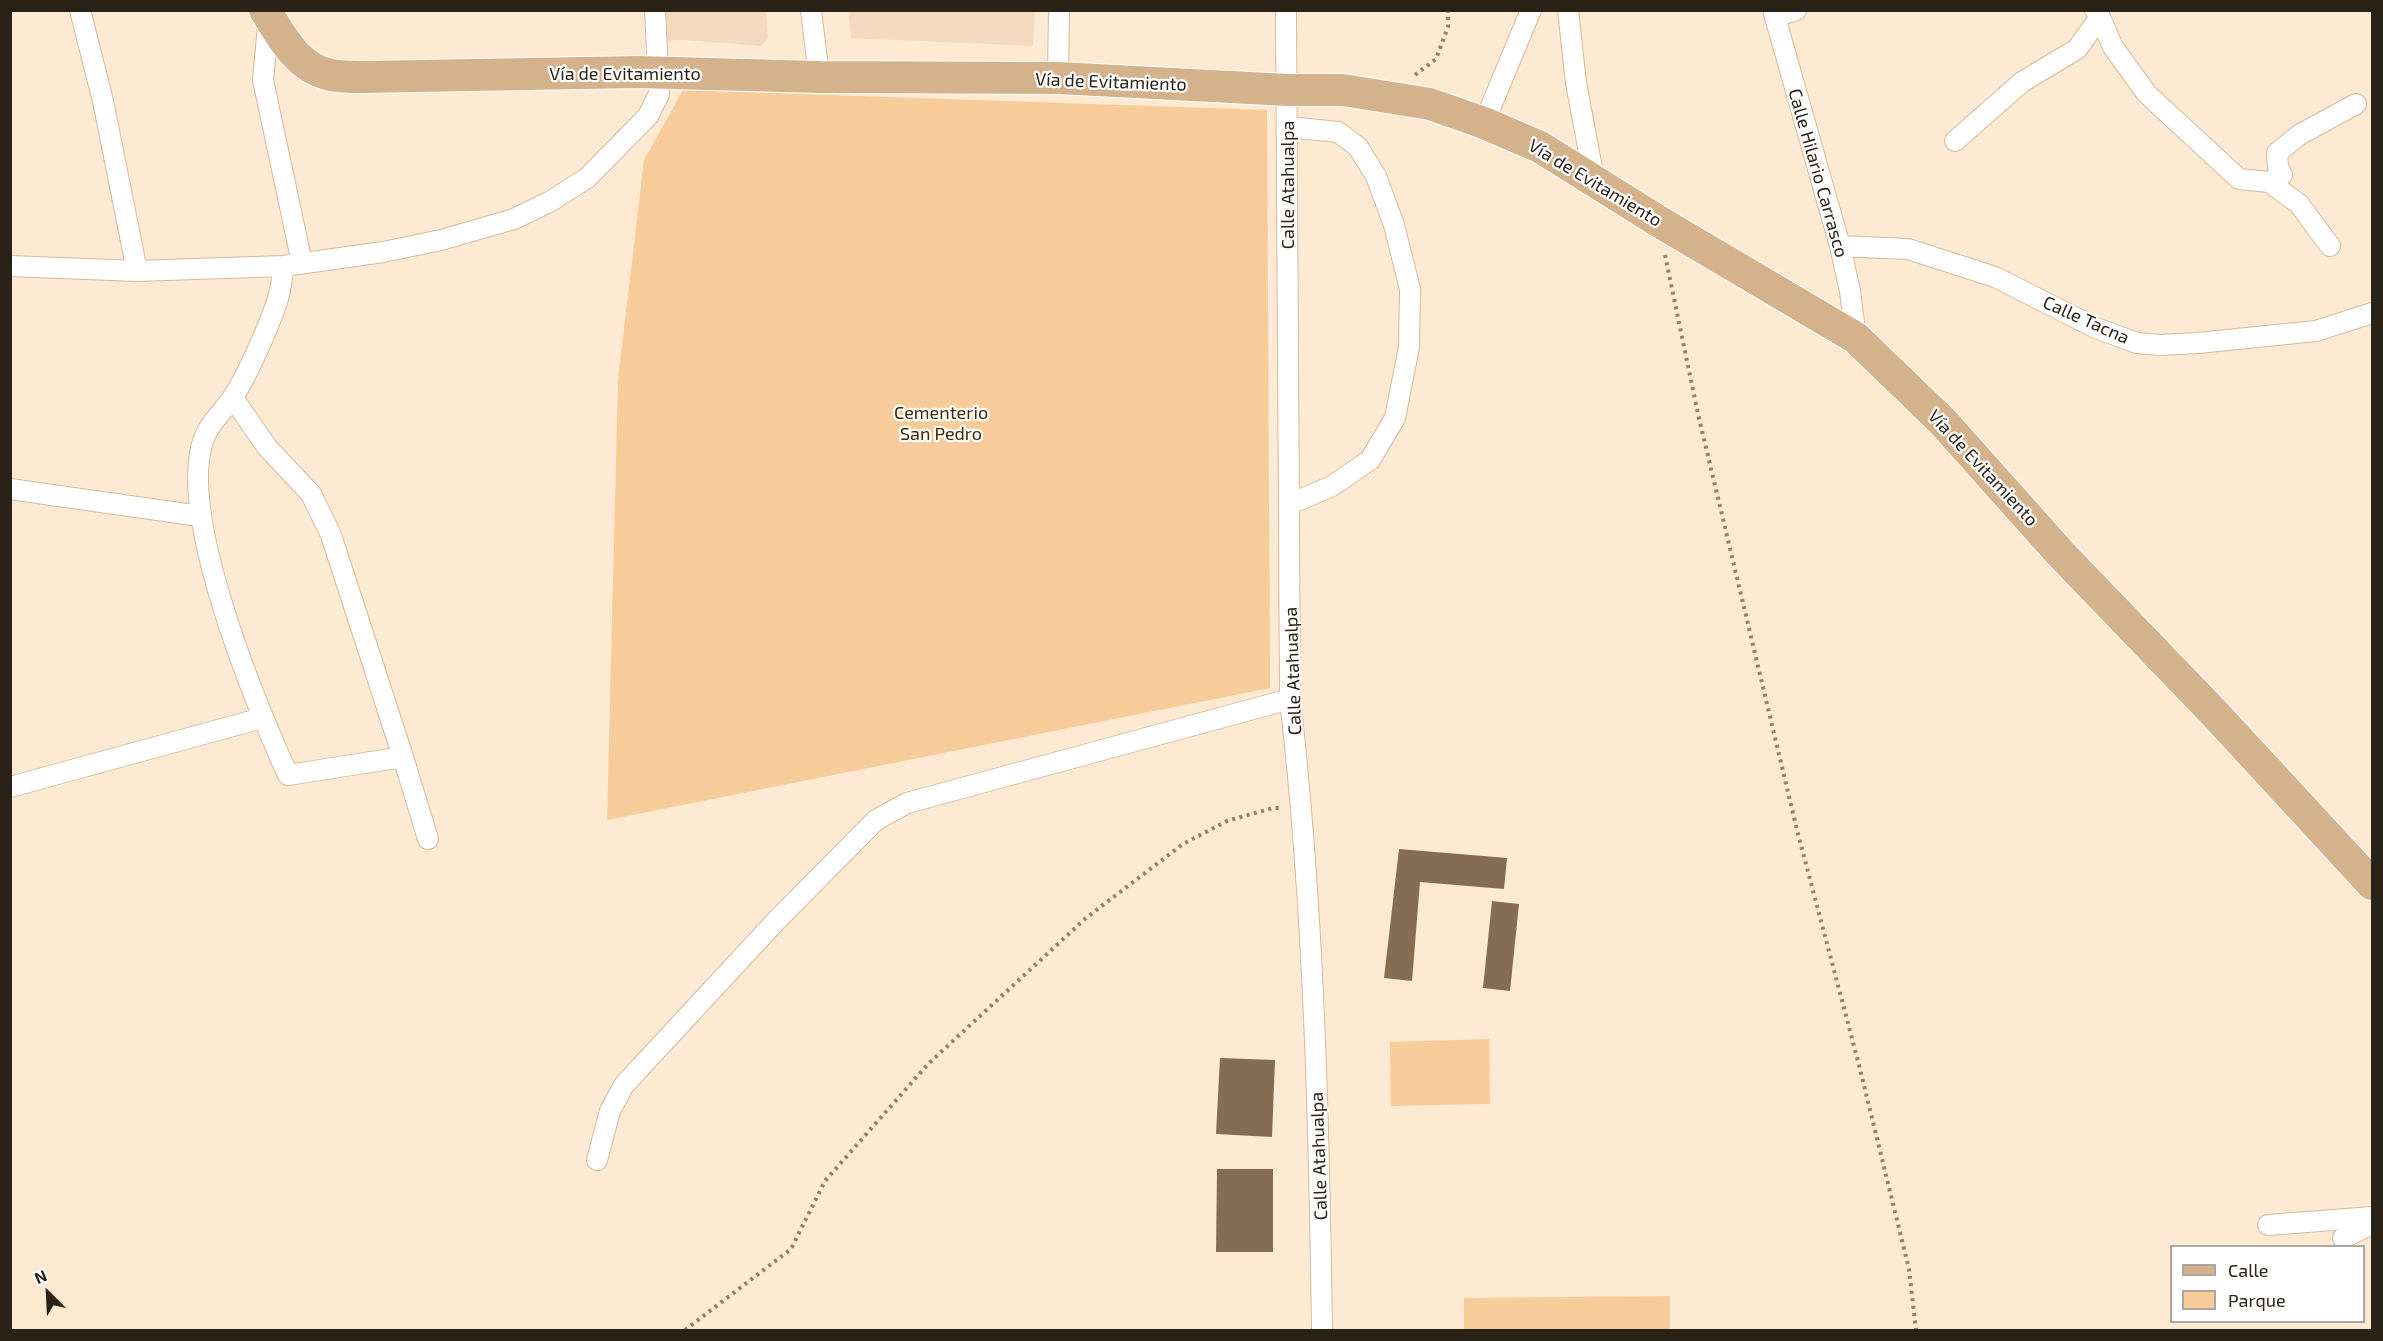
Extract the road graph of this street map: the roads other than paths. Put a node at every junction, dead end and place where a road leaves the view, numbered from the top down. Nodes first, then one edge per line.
1 (80, 10) edge
2 (655, 10) edge
3 (811, 10) edge
4 (1059, 10) edge
5 (1286, 10) edge
6 (1531, 10) edge
7 (1568, 10) edge
8 (1796, 10) edge
9 (267, 13) edge
10 (1774, 14) edge
11 (2098, 14) edge
12 (658, 72) junction
13 (819, 76) junction
14 (1058, 78) junction
15 (1288, 90) junction
16 (2356, 104) dead end
17 (1484, 123) junction
18 (1288, 127) junction
19 (1955, 141) dead end
20 (1594, 179) junction
21 (2269, 182) junction
22 (1840, 246) junction
23 (2330, 246) dead end
24 (293, 264) junction
25 (10, 266) edge
26 (137, 271) junction
27 (2373, 313) edge
28 (1856, 338) junction
29 (232, 398) junction
30 (10, 489) edge
31 (1290, 504) junction
32 (200, 516) junction
33 (1290, 699) junction
34 (262, 718) junction
35 (404, 757) junction
36 (10, 788) edge
37 (428, 839) dead end
38 (2373, 884) edge
39 (597, 1160) dead end
40 (2373, 1217) edge
41 (2373, 1224) edge
42 (2268, 1226) dead end
43 (2343, 1238) dead end
44 (1322, 1330) edge

1 - 26 street
2 - 12 street
3 - 13 street
4 - 14 street
5 - 15 street, Calle Atahualpa
6 - 17 street
7 - 20 street
8 - 10 street
9 - 12 main road, Vía de Evitamiento
9 - 24 street
10 - 22 street, Calle Hilario Carrasco
11 - 19 street
11 - 21 street
12 - 13 main road, Vía de Evitamiento
12 - 24 street
13 - 14 main road, Vía de Evitamiento
14 - 15 main road, Vía de Evitamiento
15 - 17 main road, Vía de Evitamiento
15 - 18 street, Calle Atahualpa
16 - 21 street
17 - 20 main road, Vía de Evitamiento
18 - 31 street, Calle Atahualpa
18 - 31 street
20 - 28 main road, Vía de Evitamiento
21 - 23 street
22 - 27 street, Calle Tacna
22 - 28 street, Calle Hilario Carrasco
24 - 26 street
24 - 29 street
25 - 26 street
28 - 38 main road, Vía de Evitamiento
29 - 32 street
29 - 35 street
30 - 32 street
31 - 33 street, Calle Atahualpa
32 - 34 street
33 - 39 street
33 - 44 street, Calle Atahualpa
34 - 35 street
34 - 36 street
35 - 37 street
40 - 42 street
41 - 43 street

